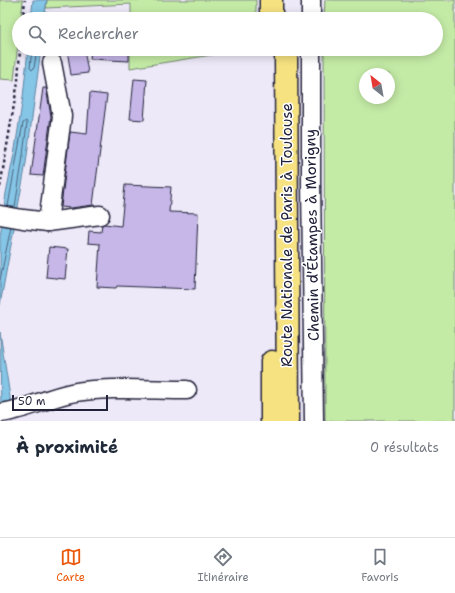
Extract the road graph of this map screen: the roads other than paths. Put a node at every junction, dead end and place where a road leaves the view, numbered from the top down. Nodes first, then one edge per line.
1 (271, 0) edge
2 (286, 0) edge
3 (311, 0) edge
4 (271, 12) edge
5 (286, 12) edge
6 (311, 12) edge
7 (271, 56) edge
8 (286, 56) edge
9 (311, 56) edge
10 (52, 63) dead end
11 (0, 215) edge
12 (100, 215) dead end
13 (48, 222) junction
14 (187, 390) dead end
15 (7, 412) edge
16 (272, 421) edge
17 (288, 421) edge
18 (314, 421) edge

1 - 4 main road
2 - 5 main road
3 - 6 street
7 - 16 main road, Route Nationale de Paris à Toulouse
8 - 17 main road, Route Nationale de Paris à Toulouse
9 - 18 street, Chemin d'Étampes à Morigny
10 - 13 street
11 - 13 street
12 - 13 street
14 - 15 street

